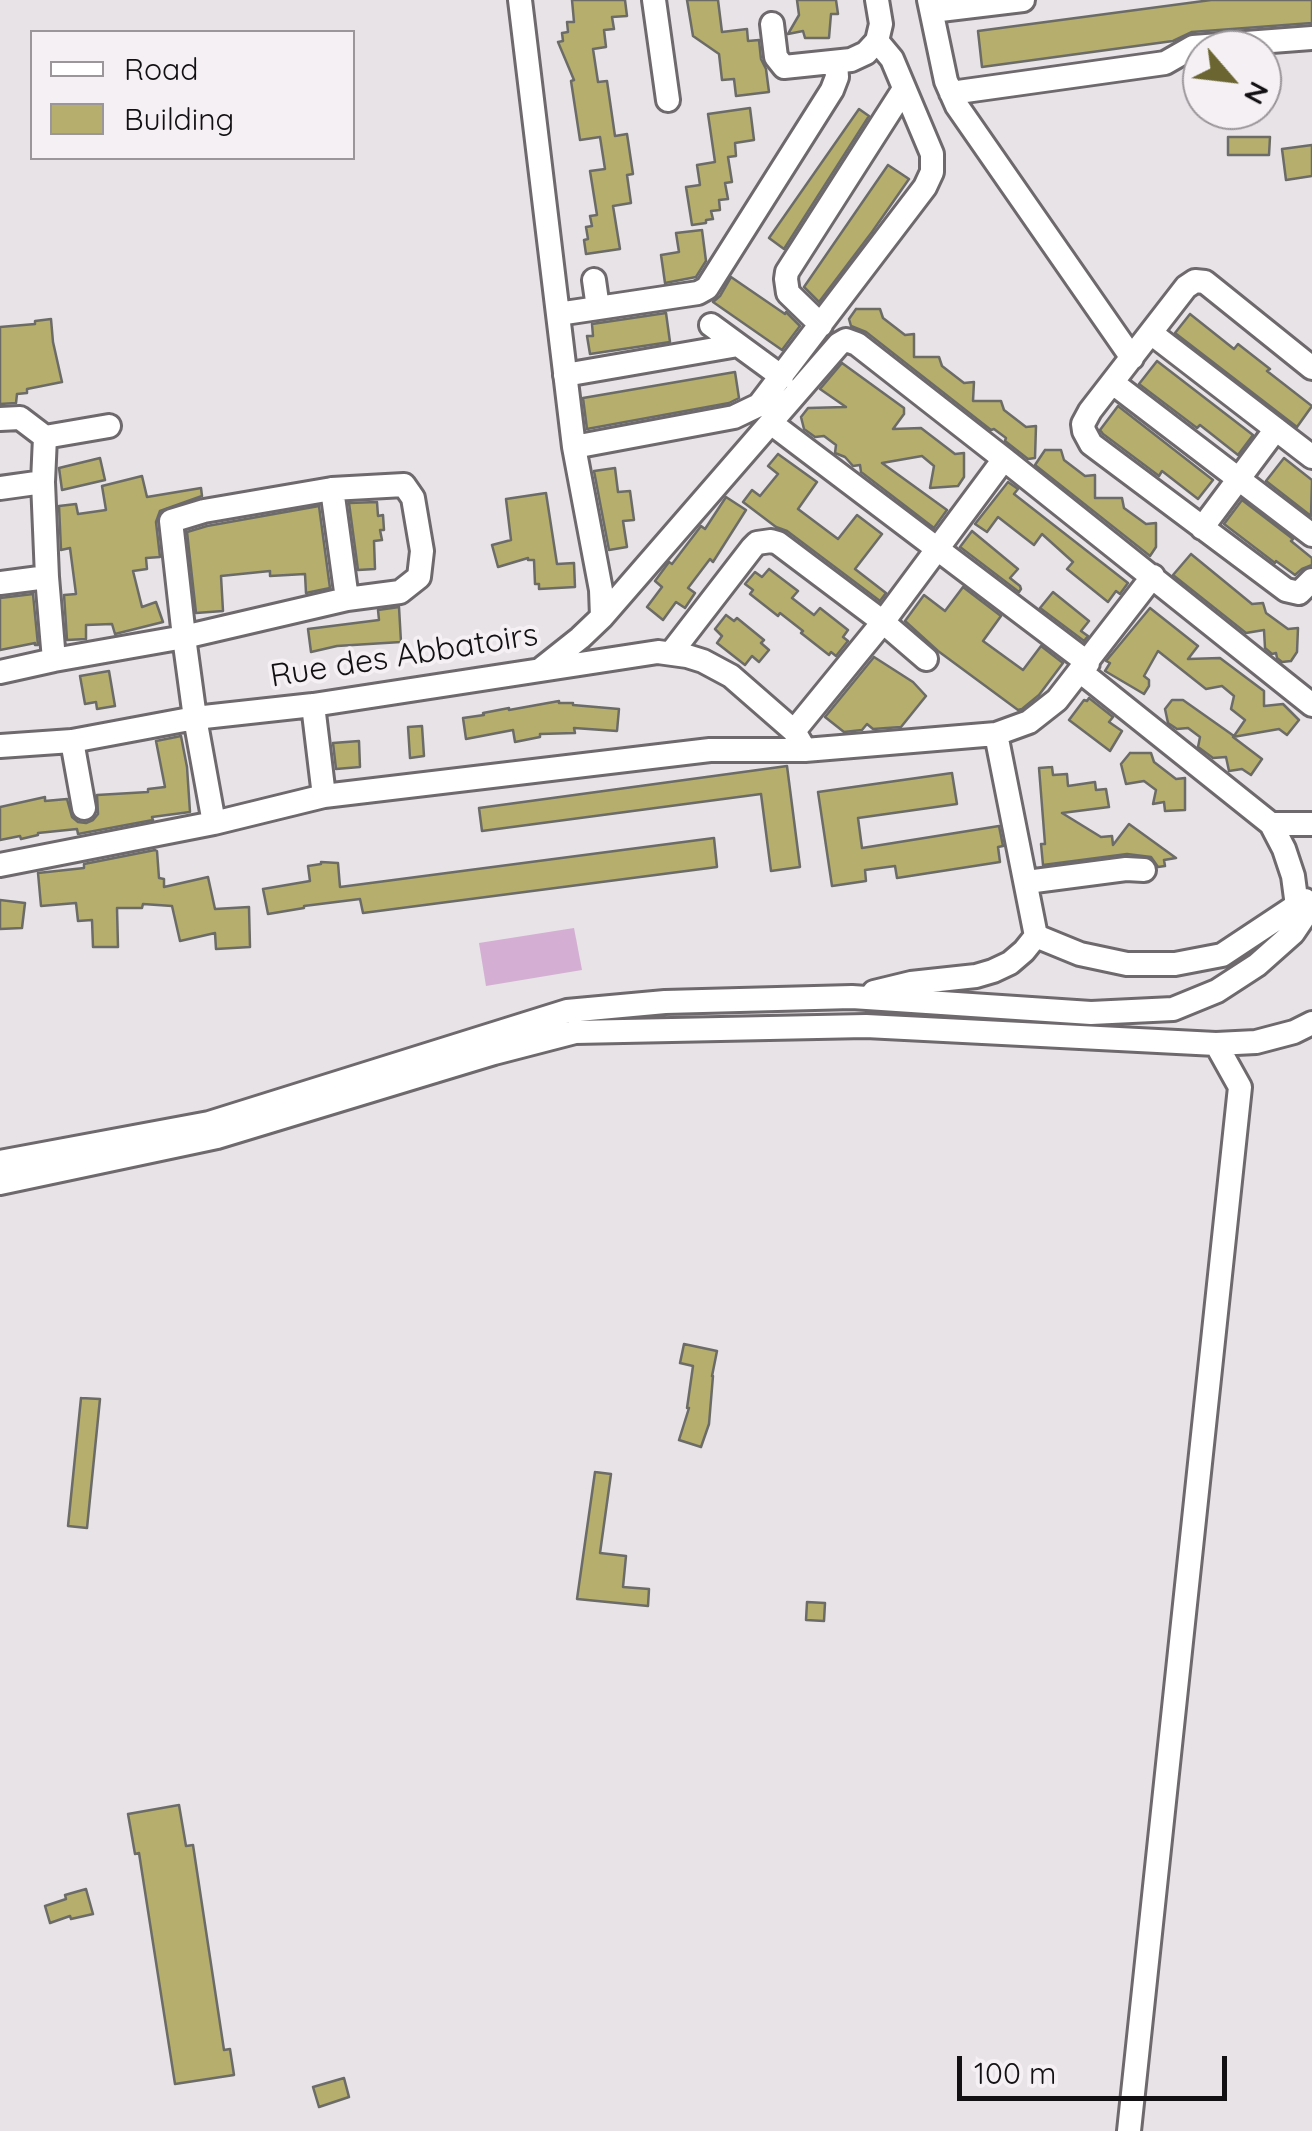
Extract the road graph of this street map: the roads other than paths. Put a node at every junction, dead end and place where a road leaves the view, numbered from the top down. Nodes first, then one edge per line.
1 (520, 0) edge
2 (654, 0) edge
3 (878, 0) edge
4 (1023, 0) edge
5 (930, 6) edge
6 (772, 24) dead end
7 (1312, 38) edge
8 (876, 41) junction
9 (836, 62) junction
10 (904, 88) junction
11 (951, 93) junction
12 (668, 100) dead end
13 (594, 280) dead end
14 (598, 308) junction
15 (558, 314) junction
16 (710, 325) dead end
17 (821, 325) junction
18 (1151, 333) junction
19 (738, 345) junction
20 (1132, 358) junction
21 (1312, 368) edge
22 (565, 374) junction
23 (782, 377) junction
24 (1113, 382) junction
25 (0, 418) edge
26 (771, 423) junction
27 (109, 426) dead end
28 (1276, 429) junction
29 (45, 438) junction
30 (574, 446) junction
31 (1312, 457) edge
32 (1004, 459) junction
33 (1239, 480) junction
34 (44, 482) junction
35 (0, 488) edge
36 (332, 489) junction
37 (1202, 528) junction
38 (1312, 535) edge
39 (938, 547) junction
40 (1153, 576) junction
41 (47, 577) junction
42 (1312, 580) edge
43 (0, 583) edge
44 (347, 599) junction
45 (602, 617) junction
46 (883, 622) junction
47 (184, 637) junction
48 (580, 638) junction
49 (671, 653) junction
50 (606, 658) junction
51 (926, 659) dead end
52 (54, 660) junction
53 (1084, 667) junction
54 (540, 669) junction
55 (0, 672) edge
56 (313, 705) junction
57 (1312, 705) edge
58 (194, 718) junction
59 (996, 734) junction
60 (800, 740) junction
61 (72, 741) junction
62 (0, 746) edge
63 (324, 796) junction
64 (84, 808) dead end
65 (214, 822) junction
66 (1270, 824) junction
67 (1312, 824) edge
68 (0, 865) edge
69 (1144, 870) dead end
70 (1027, 882) junction
71 (1307, 902) edge
72 (1036, 936) junction
73 (852, 997) junction
74 (1312, 1023) edge
75 (1216, 1044) junction
76 (0, 1162) edge
77 (0, 1183) edge
78 (1129, 2131) edge

1 - 15 street
2 - 12 street
3 - 8 street
4 - 5 street
5 - 11 street
6 - 9 street
7 - 11 street
8 - 9 street
8 - 10 street
9 - 14 street
10 - 17 street
10 - 17 street
11 - 20 street
13 - 14 street
14 - 15 street
15 - 22 street
16 - 19 street
17 - 23 street
18 - 20 street
18 - 21 street
18 - 28 street
19 - 22 street
19 - 23 street
20 - 24 street
22 - 30 street
23 - 30 street
24 - 33 street
24 - 37 street
25 - 29 street
26 - 32 street
26 - 39 street
26 - 45 street
27 - 29 street
28 - 31 street
28 - 33 street
29 - 34 street
30 - 45 street
32 - 39 street
32 - 40 street
33 - 37 street
33 - 38 street
34 - 35 street
34 - 41 street
36 - 44 street
36 - 44 street
36 - 47 street
37 - 42 street
39 - 46 street
39 - 53 street
40 - 53 street
40 - 57 street
41 - 43 street
41 - 52 street
44 - 47 street
45 - 48 street
46 - 49 street
46 - 51 street
46 - 60 street
47 - 52 street
47 - 58 street
48 - 50 street
48 - 54 street
49 - 50 street, Rue des Abbatoirs
49 - 60 street, Rue des Abbatoirs
50 - 54 street, Rue des Abbatoirs
52 - 55 street
53 - 59 street
53 - 66 street
54 - 56 street, Rue des Abbatoirs
56 - 58 street, Rue des Abbatoirs
56 - 63 street
58 - 61 street, Rue des Abbatoirs
58 - 65 street
59 - 60 street
59 - 70 street
60 - 63 street
61 - 62 street, Rue des Abbatoirs
61 - 64 street
63 - 65 street
65 - 68 street
66 - 67 street
66 - 71 street
69 - 70 street
70 - 72 street
71 - 72 street
71 - 73 street
72 - 73 street
73 - 76 street
74 - 75 street
75 - 77 street
75 - 78 street

